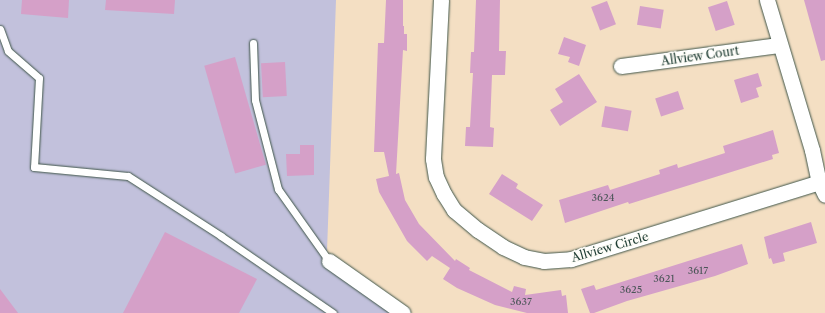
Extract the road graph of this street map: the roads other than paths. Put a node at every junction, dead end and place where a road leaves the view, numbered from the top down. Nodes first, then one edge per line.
1 (441, 0) edge
2 (766, 0) edge
3 (0, 29) edge
4 (253, 43) dead end
5 (779, 45) junction
6 (620, 66) dead end
7 (822, 188) edge
8 (329, 261) joint
9 (333, 313) edge
10 (403, 313) edge

1 - 7 street, Allview Circle
2 - 5 street, Allview Circle
3 - 9 lane
4 - 8 lane
5 - 6 street, Allview Court
5 - 7 street, Allview Circle
8 - 10 street

